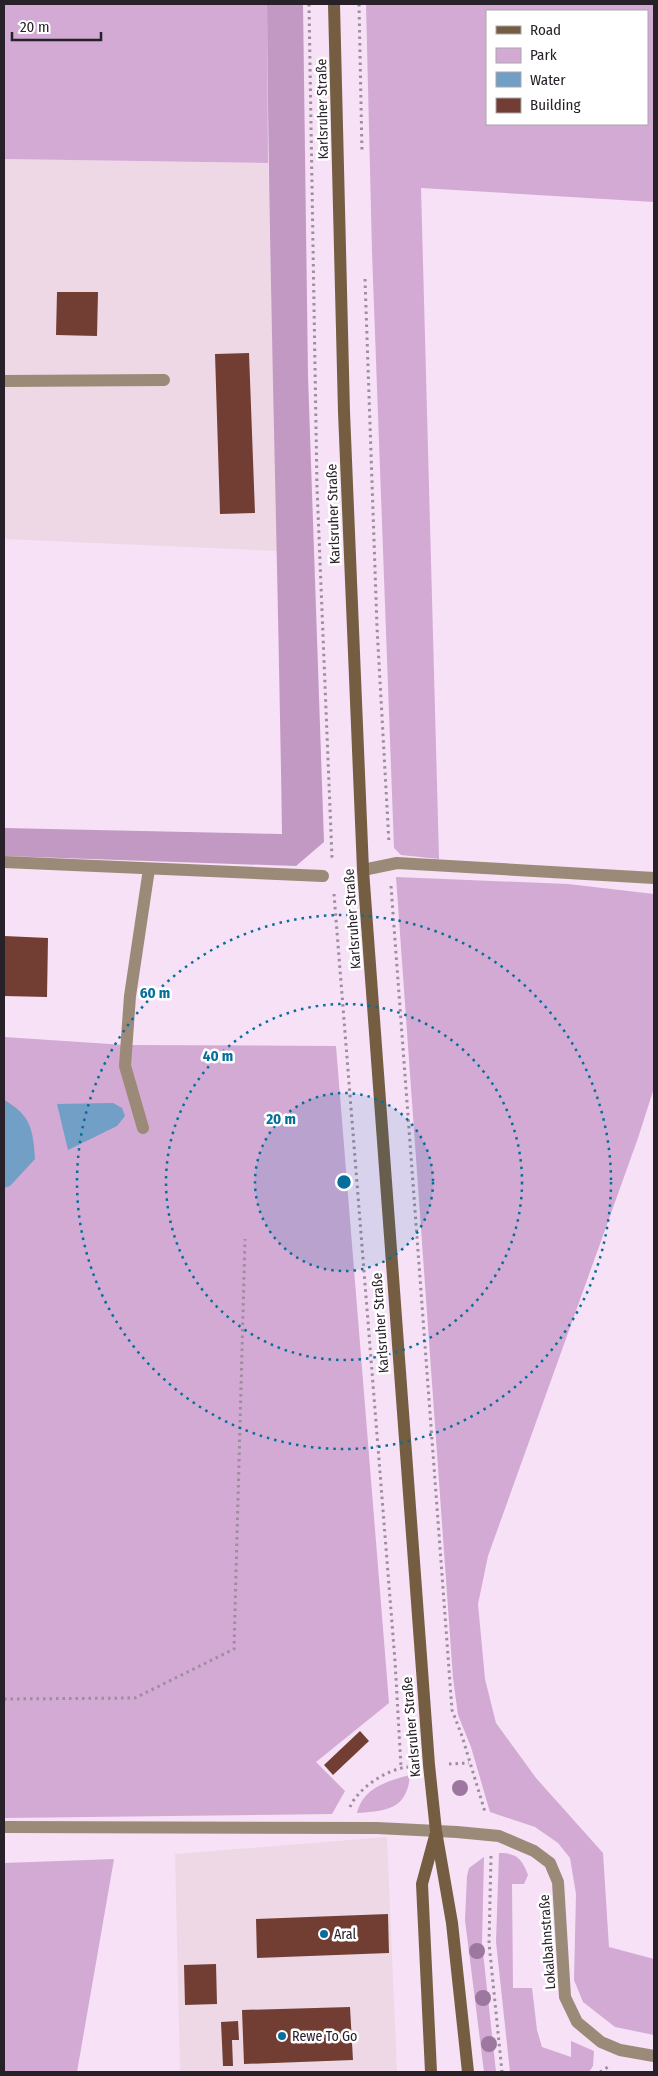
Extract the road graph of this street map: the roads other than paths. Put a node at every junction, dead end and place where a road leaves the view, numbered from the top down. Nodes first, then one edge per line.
1 (334, 4) edge
2 (164, 380) dead end
3 (4, 381) edge
4 (4, 862) edge
5 (149, 869) junction
6 (363, 870) junction
7 (322, 876) dead end
8 (654, 878) edge
9 (143, 1128) dead end
10 (4, 1827) edge
11 (436, 1831) junction
12 (654, 2056) edge
13 (431, 2072) edge
14 (468, 2072) edge

1 - 6 main road, Karlsruher Straße
2 - 3 lane
4 - 5 lane
5 - 7 lane
5 - 9 lane
6 - 8 lane
6 - 11 main road, Karlsruher Straße
10 - 11 lane, Lokalbahnstraße
11 - 12 lane, Lokalbahnstraße
11 - 13 main road, Karlsruher Straße
11 - 14 main road, Karlsruher Straße

